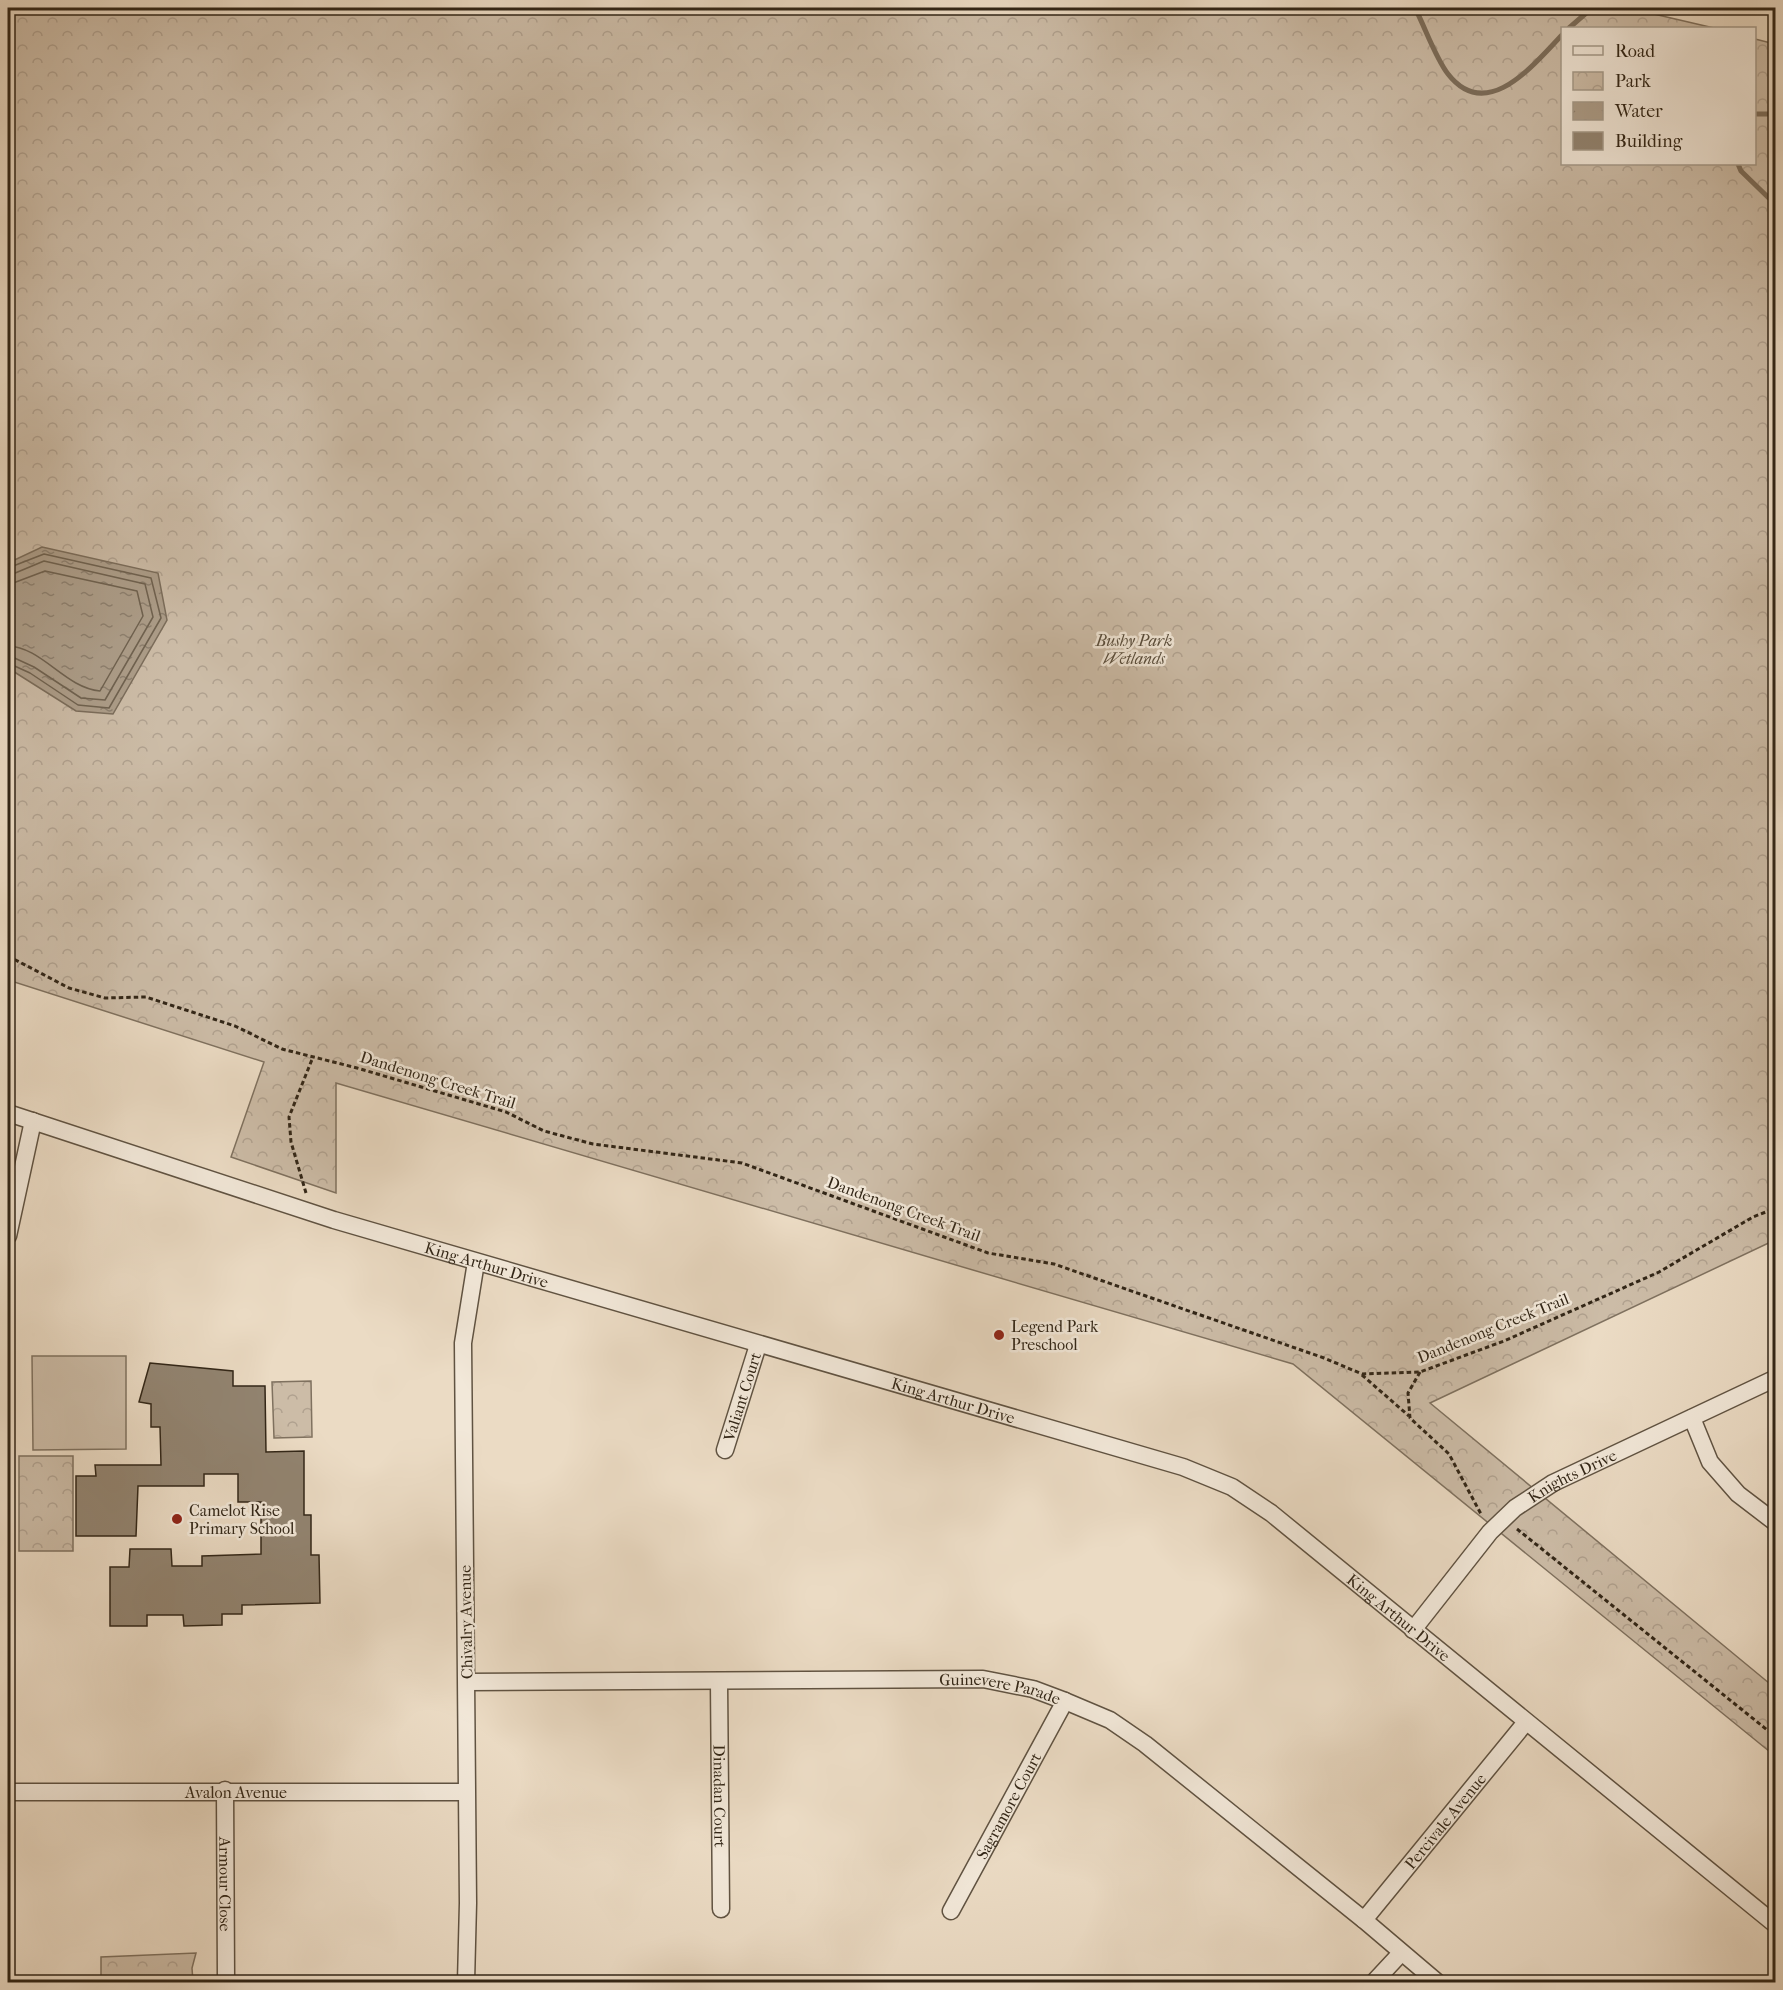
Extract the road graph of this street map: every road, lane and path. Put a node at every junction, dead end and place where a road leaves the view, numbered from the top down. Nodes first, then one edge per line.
1 (8, 956) edge
2 (313, 1056) junction
3 (8, 1113) edge
4 (33, 1121) junction
5 (1776, 1208) edge
6 (302, 1210) junction
7 (8, 1236) edge
8 (476, 1262) junction
9 (758, 1345) junction
10 (1420, 1372) junction
11 (1362, 1374) junction
12 (1776, 1378) edge
13 (1410, 1418) junction
14 (1692, 1418) junction
15 (725, 1450) dead end
16 (1504, 1518) junction
17 (1776, 1523) edge
18 (1490, 1532) junction
19 (1413, 1630) junction
20 (467, 1682) junction
21 (719, 1682) junction
22 (1065, 1701) junction
23 (1526, 1722) junction
24 (1776, 1737) edge
25 (225, 1790) junction
26 (8, 1792) edge
27 (466, 1792) junction
28 (722, 1909) dead end
29 (951, 1911) dead end
30 (1364, 1920) junction
31 (1776, 1925) edge
32 (1401, 1953) junction
33 (226, 1980) dead end
34 (466, 1983) edge
35 (1374, 1983) edge
36 (1437, 1983) edge

1 - 2 path, Dandenong Creek Trail
2 - 6 path
2 - 11 path, Dandenong Creek Trail
3 - 4 street, King Arthur Drive
4 - 6 street, King Arthur Drive
4 - 7 street
5 - 10 path, Dandenong Creek Trail
6 - 8 street, King Arthur Drive
8 - 9 street, King Arthur Drive
8 - 20 street, Chivalry Avenue
9 - 15 street, Valiant Court
9 - 19 street, King Arthur Drive
10 - 11 path, Dandenong Creek Trail
10 - 13 path
11 - 13 path
12 - 14 street, Knights Drive
13 - 18 path
14 - 16 street, Knights Drive
14 - 17 street
16 - 18 street, Knights Drive
16 - 24 path
18 - 19 street, Knights Drive
19 - 23 street, King Arthur Drive
20 - 21 street, Guinevere Parade
20 - 27 street, Chivalry Avenue
21 - 22 street, Guinevere Parade
21 - 28 street, Dinadan Court
22 - 29 street, Sagramore Court
22 - 30 street, Guinevere Parade
23 - 30 street, Percivale Avenue
23 - 31 street, King Arthur Drive
25 - 26 street, Avalon Avenue
25 - 27 street, Avalon Avenue
25 - 33 street, Armour Close
27 - 34 street, Chivalry Avenue
30 - 32 street, Guinevere Parade
32 - 35 street
32 - 36 street, Guinevere Parade

